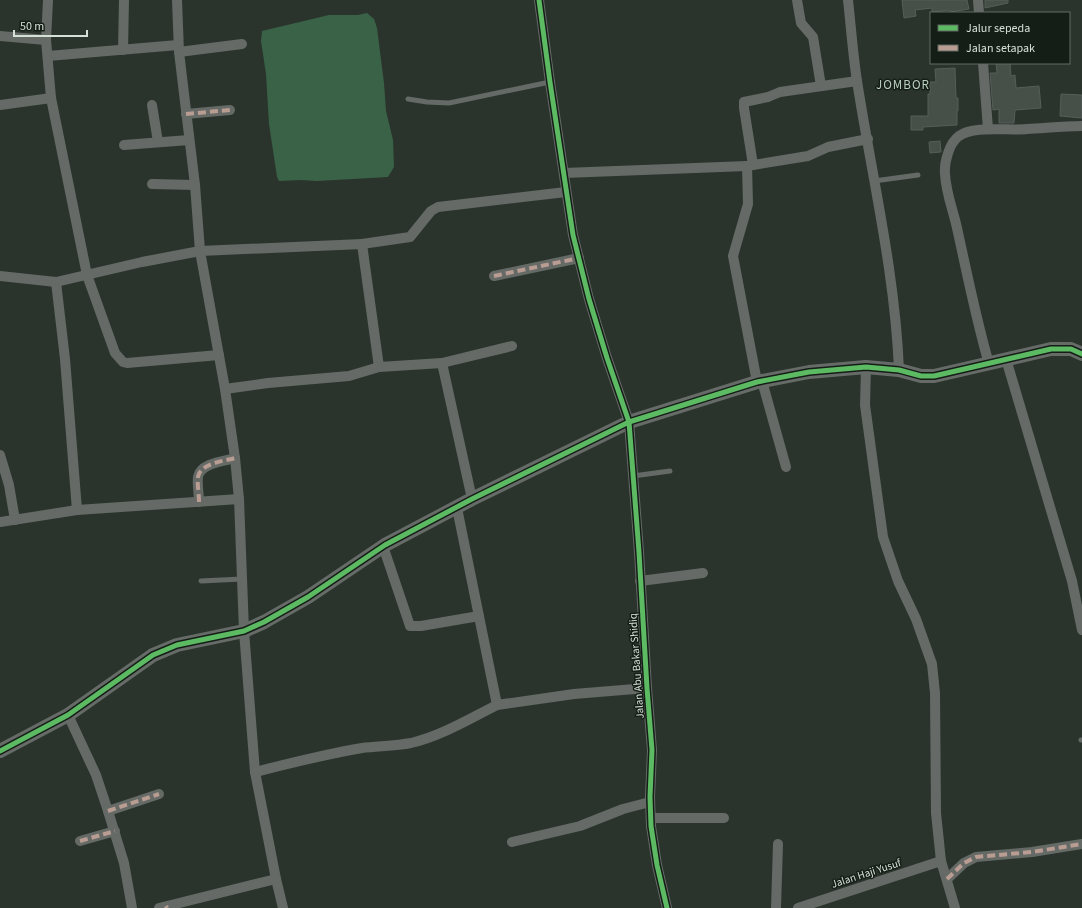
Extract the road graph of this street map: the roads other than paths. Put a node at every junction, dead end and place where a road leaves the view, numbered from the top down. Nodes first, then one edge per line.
1 (48, 0) edge
2 (124, 0) edge
3 (177, 0) edge
4 (539, 0) edge
5 (797, 0) edge
6 (848, 0) edge
7 (978, 0) edge
8 (979, 12) edge
9 (0, 36) edge
10 (46, 40) junction
11 (242, 44) dead end
12 (178, 48) junction
13 (123, 50) junction
14 (48, 56) junction
15 (983, 64) edge
16 (857, 81) junction
17 (550, 82) junction
18 (821, 86) junction
19 (50, 98) junction
20 (408, 99) dead end
21 (0, 105) edge
22 (152, 105) dead end
23 (230, 110) dead end
24 (186, 114) junction
25 (1082, 126) edge
26 (988, 129) junction
27 (868, 139) junction
28 (189, 140) junction
29 (158, 142) junction
30 (124, 145) dead end
31 (750, 165) junction
32 (564, 173) junction
33 (918, 175) dead end
34 (874, 181) junction
35 (152, 184) dead end
36 (195, 185) junction
37 (566, 192) junction
38 (362, 244) junction
39 (200, 251) junction
40 (579, 258) junction
41 (87, 275) junction
42 (0, 276) edge
43 (494, 276) dead end
44 (56, 282) junction
45 (512, 346) dead end
46 (1082, 354) edge
47 (219, 355) junction
48 (1006, 359) junction
49 (442, 363) junction
50 (989, 364) junction
51 (378, 367) junction
52 (866, 367) junction
53 (899, 370) junction
54 (759, 381) junction
55 (225, 390) junction
56 (629, 422) junction
57 (0, 455) edge
58 (235, 458) junction
59 (786, 467) dead end
60 (670, 471) dead end
61 (633, 476) junction
62 (239, 499) junction
63 (472, 499) junction
64 (199, 502) junction
65 (457, 508) junction
66 (77, 510) junction
67 (15, 520) junction
68 (0, 522) edge
69 (383, 546) junction
70 (703, 573) dead end
71 (242, 579) junction
72 (201, 581) dead end
73 (640, 581) junction
74 (479, 616) junction
75 (1082, 630) edge
76 (244, 631) junction
77 (647, 688) junction
78 (497, 705) junction
79 (68, 715) junction
80 (0, 751) edge
81 (255, 772) junction
82 (160, 794) dead end
83 (650, 802) junction
84 (108, 811) junction
85 (651, 818) junction
86 (724, 818) dead end
87 (115, 831) junction
88 (80, 840) dead end
89 (512, 842) dead end
90 (778, 844) dead end
91 (1082, 844) edge
92 (941, 861) junction
93 (276, 879) junction
94 (947, 880) junction
95 (164, 907) edge
96 (132, 908) edge
97 (283, 908) edge
98 (667, 908) edge
99 (776, 908) edge
100 (798, 908) edge
101 (955, 908) edge

1 - 10 street
2 - 13 street
3 - 12 street
4 - 17 street, Jalan Abu Bakar Shidiq
5 - 18 street
6 - 16 street
7 - 8 street
9 - 10 street
10 - 14 street
11 - 12 street
12 - 13 street
12 - 24 street
13 - 14 street
14 - 19 street
15 - 26 street
16 - 18 street
16 - 27 street
17 - 20 lane
17 - 32 street, Jalan Abu Bakar Shidiq
18 - 31 street
19 - 21 street
19 - 41 street
22 - 29 street
23 - 24 street
24 - 28 street
25 - 26 street
26 - 50 street
27 - 31 street
27 - 34 street
28 - 29 street
28 - 36 street
29 - 30 street
31 - 32 street
31 - 54 street
32 - 37 street, Jalan Abu Bakar Shidiq
33 - 34 lane
34 - 53 street
35 - 36 street
36 - 39 street
37 - 38 street
37 - 40 street, Jalan Abu Bakar Shidiq
38 - 39 street
38 - 51 street
39 - 41 street
39 - 47 street
40 - 43 street
40 - 56 street, Jalan Abu Bakar Shidiq
41 - 44 street
41 - 47 street
42 - 44 street
44 - 66 street
45 - 49 street
46 - 48 street
47 - 55 street
48 - 50 street
48 - 75 street
49 - 51 street
49 - 63 street
50 - 53 street
51 - 55 street
52 - 53 street
52 - 54 street
52 - 92 street
54 - 56 street
54 - 59 street
55 - 58 street
56 - 61 street, Jalan Abu Bakar Shidiq
56 - 63 street
57 - 67 street
58 - 62 street
58 - 64 street
60 - 61 lane
61 - 73 street, Jalan Abu Bakar Shidiq
62 - 64 street
62 - 71 street
63 - 65 street
64 - 66 street
65 - 69 street
65 - 74 street
66 - 67 street
67 - 68 street
69 - 74 street
69 - 76 street
70 - 73 street
71 - 72 lane
71 - 76 street
73 - 77 street, Jalan Abu Bakar Shidiq
74 - 78 street
76 - 79 street
76 - 81 street
77 - 78 street
77 - 83 street, Jalan Abu Bakar Shidiq
78 - 81 street
79 - 80 street
79 - 84 street
81 - 93 street
82 - 84 street
83 - 85 street, Jalan Abu Bakar Shidiq
83 - 89 street
84 - 87 street
85 - 86 street
85 - 98 street, Jalan Abu Bakar Shidiq
87 - 88 street
87 - 96 street
90 - 99 street
91 - 94 street
92 - 94 street
92 - 100 street, Jalan Haji Yusuf
93 - 95 street
93 - 97 street
94 - 101 street

